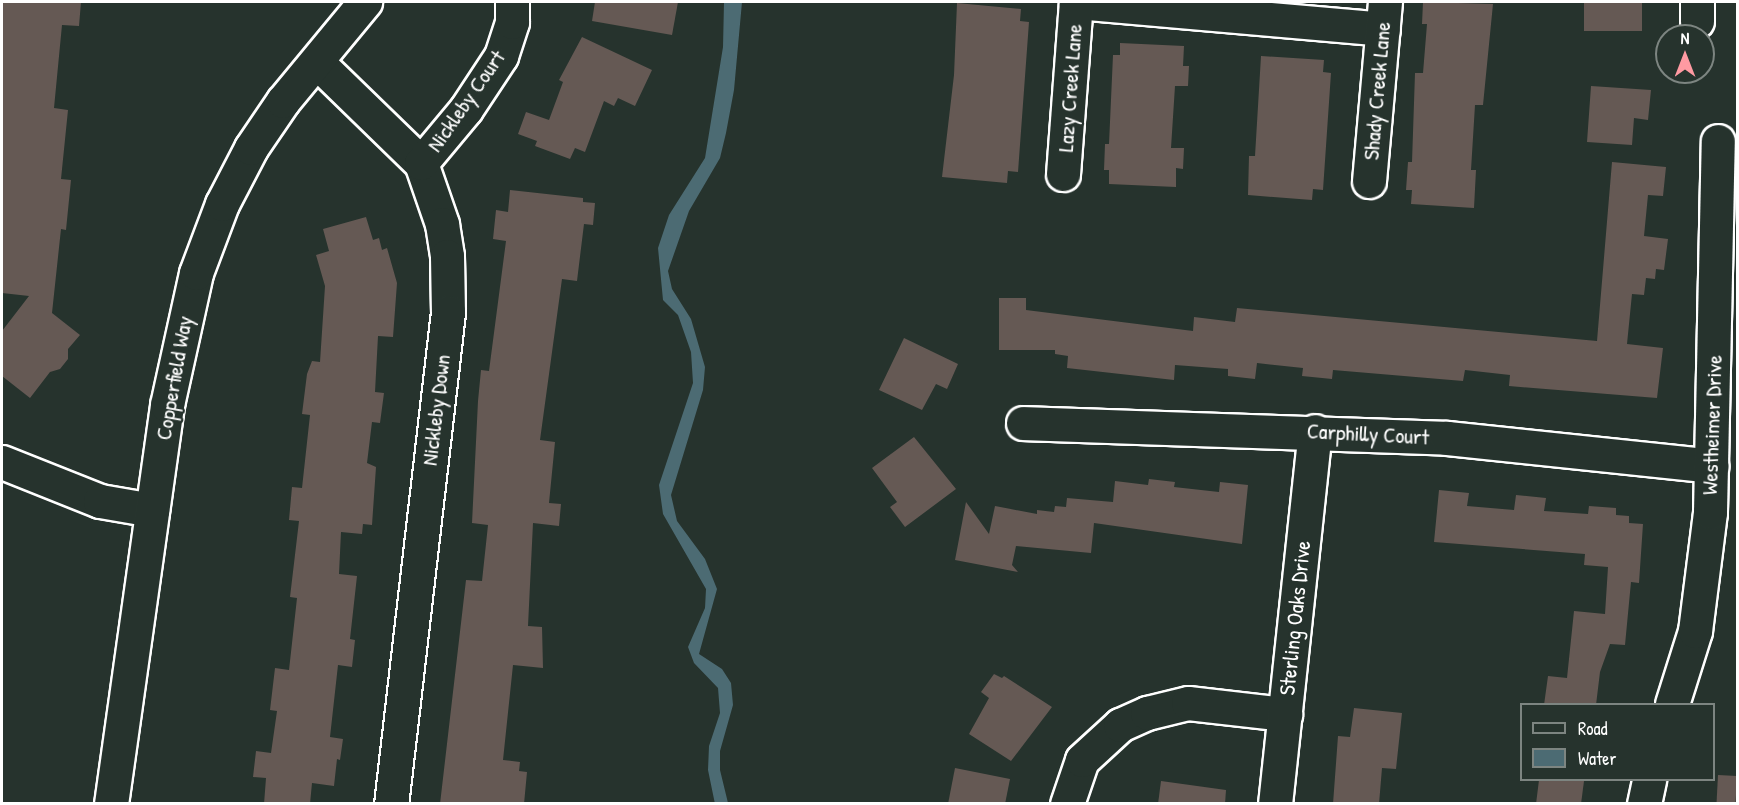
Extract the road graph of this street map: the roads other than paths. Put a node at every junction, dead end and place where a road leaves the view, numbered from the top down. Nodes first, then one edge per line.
1 (365, 2) edge
2 (513, 2) edge
3 (1076, 2) edge
4 (1384, 15) edge
5 (318, 63) junction
6 (1718, 141) dead end
7 (421, 163) junction
8 (1063, 174) dead end
9 (1369, 181) dead end
10 (1023, 423) dead end
11 (1315, 431) junction
12 (2, 462) edge
13 (1712, 466) junction
14 (152, 510) junction
15 (1673, 703) edge
16 (1285, 714) junction
17 (1649, 781) edge
18 (111, 804) edge
19 (391, 804) edge
20 (1067, 804) edge
21 (1275, 804) edge
22 (1644, 804) edge

1 - 5 street, Copperfield Way
2 - 7 street, Nickleby Court
3 - 4 street
3 - 8 street, Lazy Creek Lane
4 - 9 street, Shady Creek Lane
5 - 7 street, Nickleby Down
5 - 14 street, Copperfield Way
6 - 13 street, Westheimer Drive
7 - 19 street, Nickleby Down
10 - 11 street, Carphilly Court
11 - 13 street, Carphilly Court
11 - 16 street, Sterling Oaks Drive
12 - 14 street
13 - 15 street, Westheimer Drive
14 - 18 street, Copperfield Way
16 - 20 street
16 - 21 street, Sterling Oaks Drive
17 - 22 street

